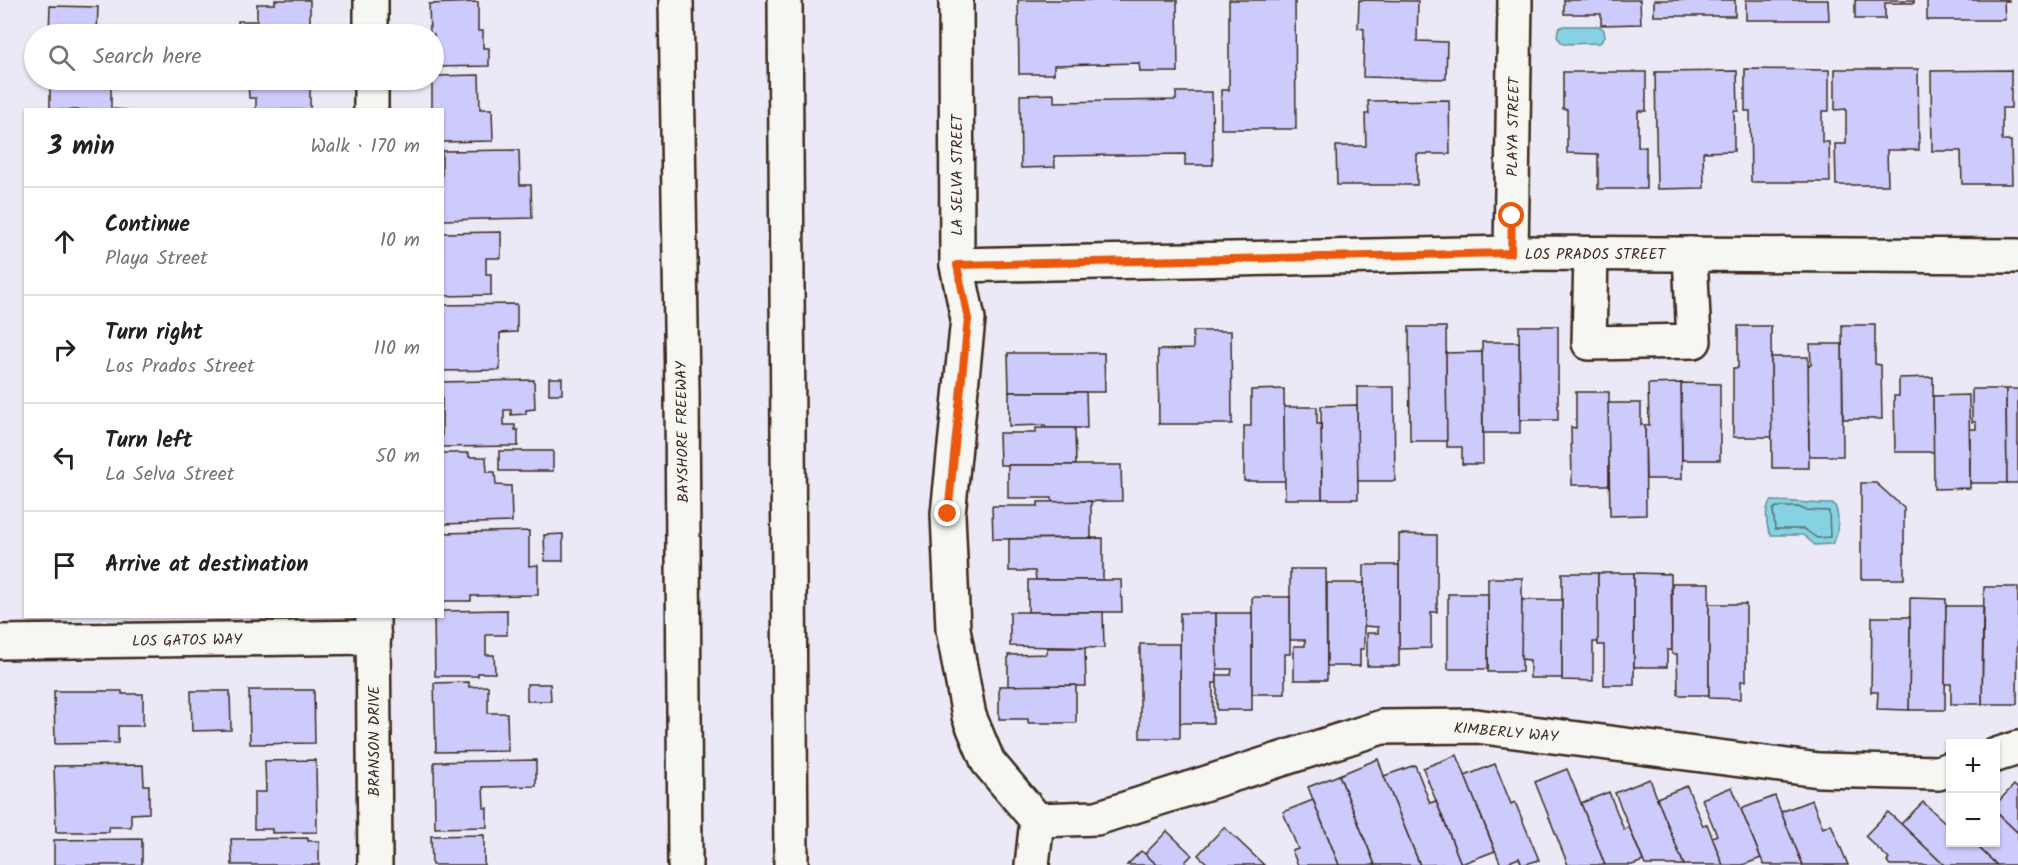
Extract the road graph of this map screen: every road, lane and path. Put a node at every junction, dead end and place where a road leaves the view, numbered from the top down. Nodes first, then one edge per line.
1 (370, 0) edge
2 (676, 0) edge
3 (785, 0) edge
4 (956, 0) edge
5 (1515, 0) edge
6 (371, 24) edge
7 (371, 90) edge
8 (371, 108) edge
9 (1511, 253) junction
10 (1591, 254) junction
11 (1690, 254) junction
12 (2018, 256) edge
13 (957, 265) junction
14 (374, 627) edge
15 (0, 642) edge
16 (2018, 748) edge
17 (2000, 753) edge
18 (1946, 770) edge
19 (1037, 820) junction
20 (375, 865) edge
21 (685, 865) edge
22 (790, 865) edge
23 (1032, 865) edge

1 - 6 main road
2 - 21 main road, BAYSHORE FREEWAY
3 - 22 main road
4 - 13 main road, LA SELVA STREET
5 - 9 main road, PLAYA STREET
7 - 8 main road
9 - 10 main road, LOS PRADOS STREET
9 - 13 main road, LOS PRADOS STREET
10 - 11 main road, LOS PRADOS STREET
10 - 11 main road
11 - 12 main road, LOS PRADOS STREET
13 - 19 main road, LA SELVA STREET
14 - 15 main road, LOS GATOS WAY
14 - 20 main road, BRANSON DRIVE
16 - 17 main road
18 - 19 main road, KIMBERLY WAY
19 - 23 main road

